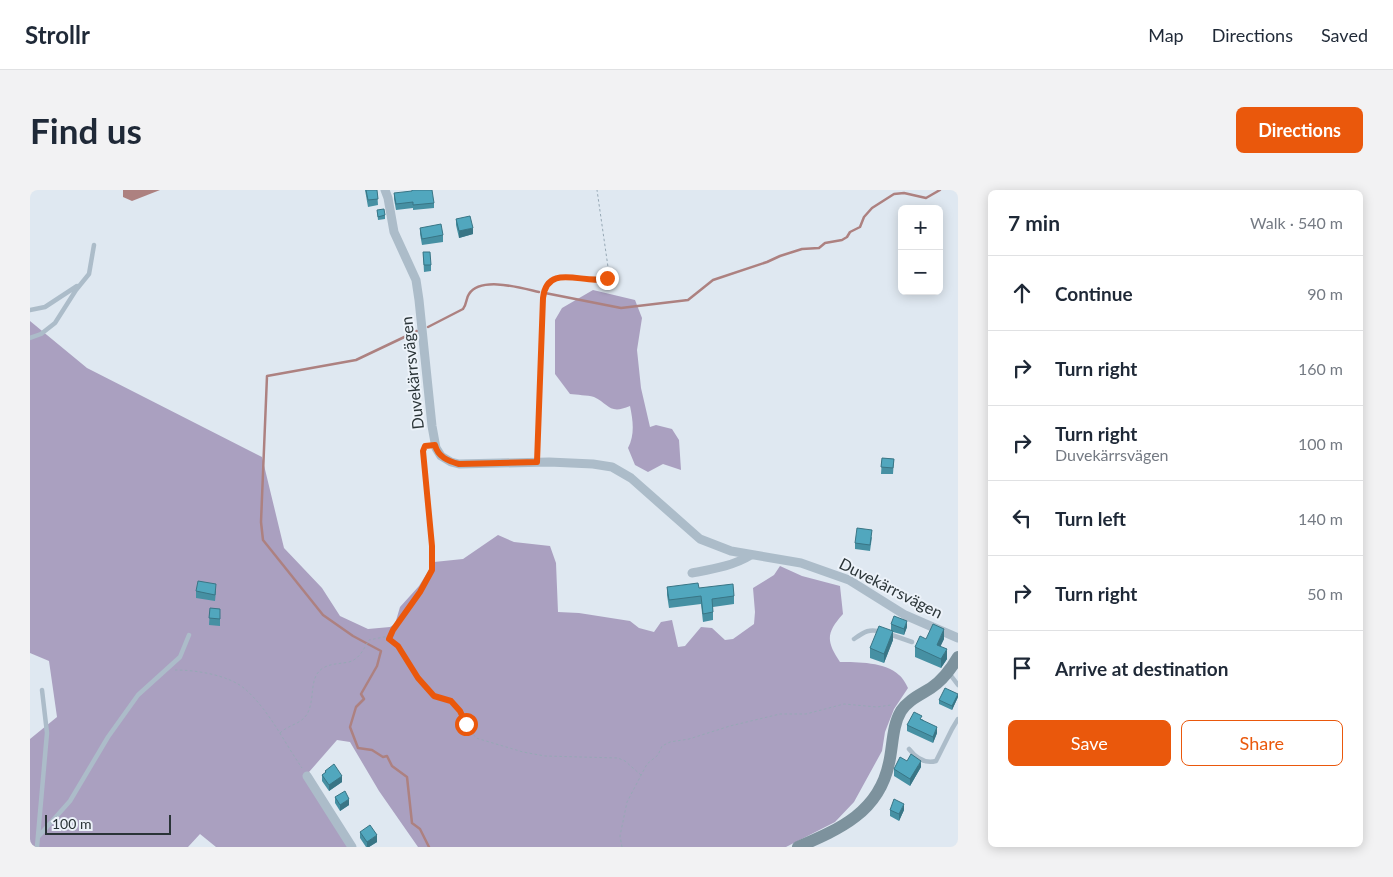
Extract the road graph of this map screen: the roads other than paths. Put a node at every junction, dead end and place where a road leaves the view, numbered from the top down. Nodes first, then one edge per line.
1 (385, 190) edge
2 (94, 245) dead end
3 (83, 281) junction
4 (30, 310) edge
5 (30, 338) edge
6 (752, 555) junction
7 (692, 573) dead end
8 (189, 635) dead end
9 (958, 638) edge
10 (854, 639) dead end
11 (912, 642) dead end
12 (958, 657) edge
13 (948, 672) junction
14 (958, 684) edge
15 (42, 690) dead end
16 (958, 719) edge
17 (909, 749) dead end
18 (308, 776) road end
19 (38, 838) junction
20 (37, 847) edge
21 (352, 847) edge
22 (798, 847) edge

1 - 6 street, Duvekärrsvägen
2 - 3 lane
3 - 4 lane
3 - 5 lane
6 - 7 street
6 - 9 street, Duvekärrsvägen
8 - 19 lane
10 - 11 lane
12 - 13 street
13 - 14 lane
13 - 22 street
15 - 19 lane
16 - 17 lane
18 - 21 street
19 - 20 lane

